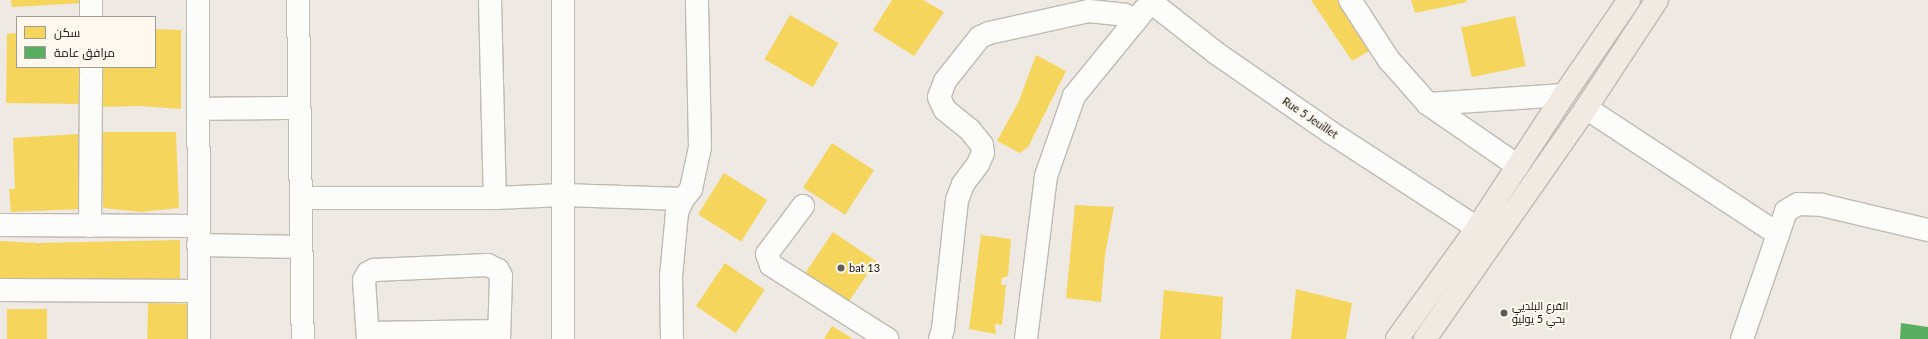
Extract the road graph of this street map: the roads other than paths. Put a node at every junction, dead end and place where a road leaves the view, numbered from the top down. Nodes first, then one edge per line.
1 (91, 0) edge
2 (198, 0) edge
3 (298, 0) edge
4 (490, 0) edge
5 (563, 0) edge
6 (697, 0) edge
7 (1350, 0) edge
8 (1629, 0) edge
9 (1657, 0) edge
10 (1152, 1) edge
11 (91, 16) edge
12 (1135, 21) junction
13 (91, 68) edge
14 (1564, 95) junction
15 (1428, 104) junction
16 (299, 108) junction
17 (1586, 108) junction
18 (198, 109) junction
19 (1518, 166) junction
20 (563, 196) junction
21 (301, 198) junction
22 (495, 198) junction
23 (684, 198) junction
24 (803, 206) dead end
25 (1926, 224) edge
26 (0, 225) edge
27 (90, 226) junction
28 (1477, 228) junction
29 (1778, 234) junction
30 (198, 236) junction
31 (301, 247) junction
32 (0, 290) edge
33 (198, 291) junction
34 (499, 335) edge
35 (368, 336) edge
36 (199, 339) edge
37 (303, 339) edge
38 (563, 339) edge
39 (672, 339) edge
40 (887, 339) edge
41 (940, 339) edge
42 (1026, 339) edge
43 (1397, 339) edge
44 (1425, 339) edge
45 (1742, 339) edge

1 - 11 street
2 - 18 street
3 - 16 street
4 - 22 street
5 - 20 street
6 - 23 street
7 - 15 street
8 - 14 main road
9 - 17 main road
10 - 12 street
10 - 28 street, Rue 5 Jeuillet
12 - 41 street
12 - 42 street
13 - 27 street
14 - 15 street
14 - 19 main road
15 - 19 street
16 - 18 street
16 - 21 street
17 - 29 street
17 - 44 main road
18 - 30 street
19 - 28 main road
20 - 22 street
20 - 23 street
20 - 38 street
21 - 22 street
21 - 31 street
23 - 39 street
24 - 40 street
25 - 29 street
26 - 27 street
27 - 30 street
28 - 43 main road
29 - 45 street
30 - 31 street
30 - 33 street
31 - 37 street
32 - 33 street
33 - 36 street
34 - 35 street
34 - 35 street

